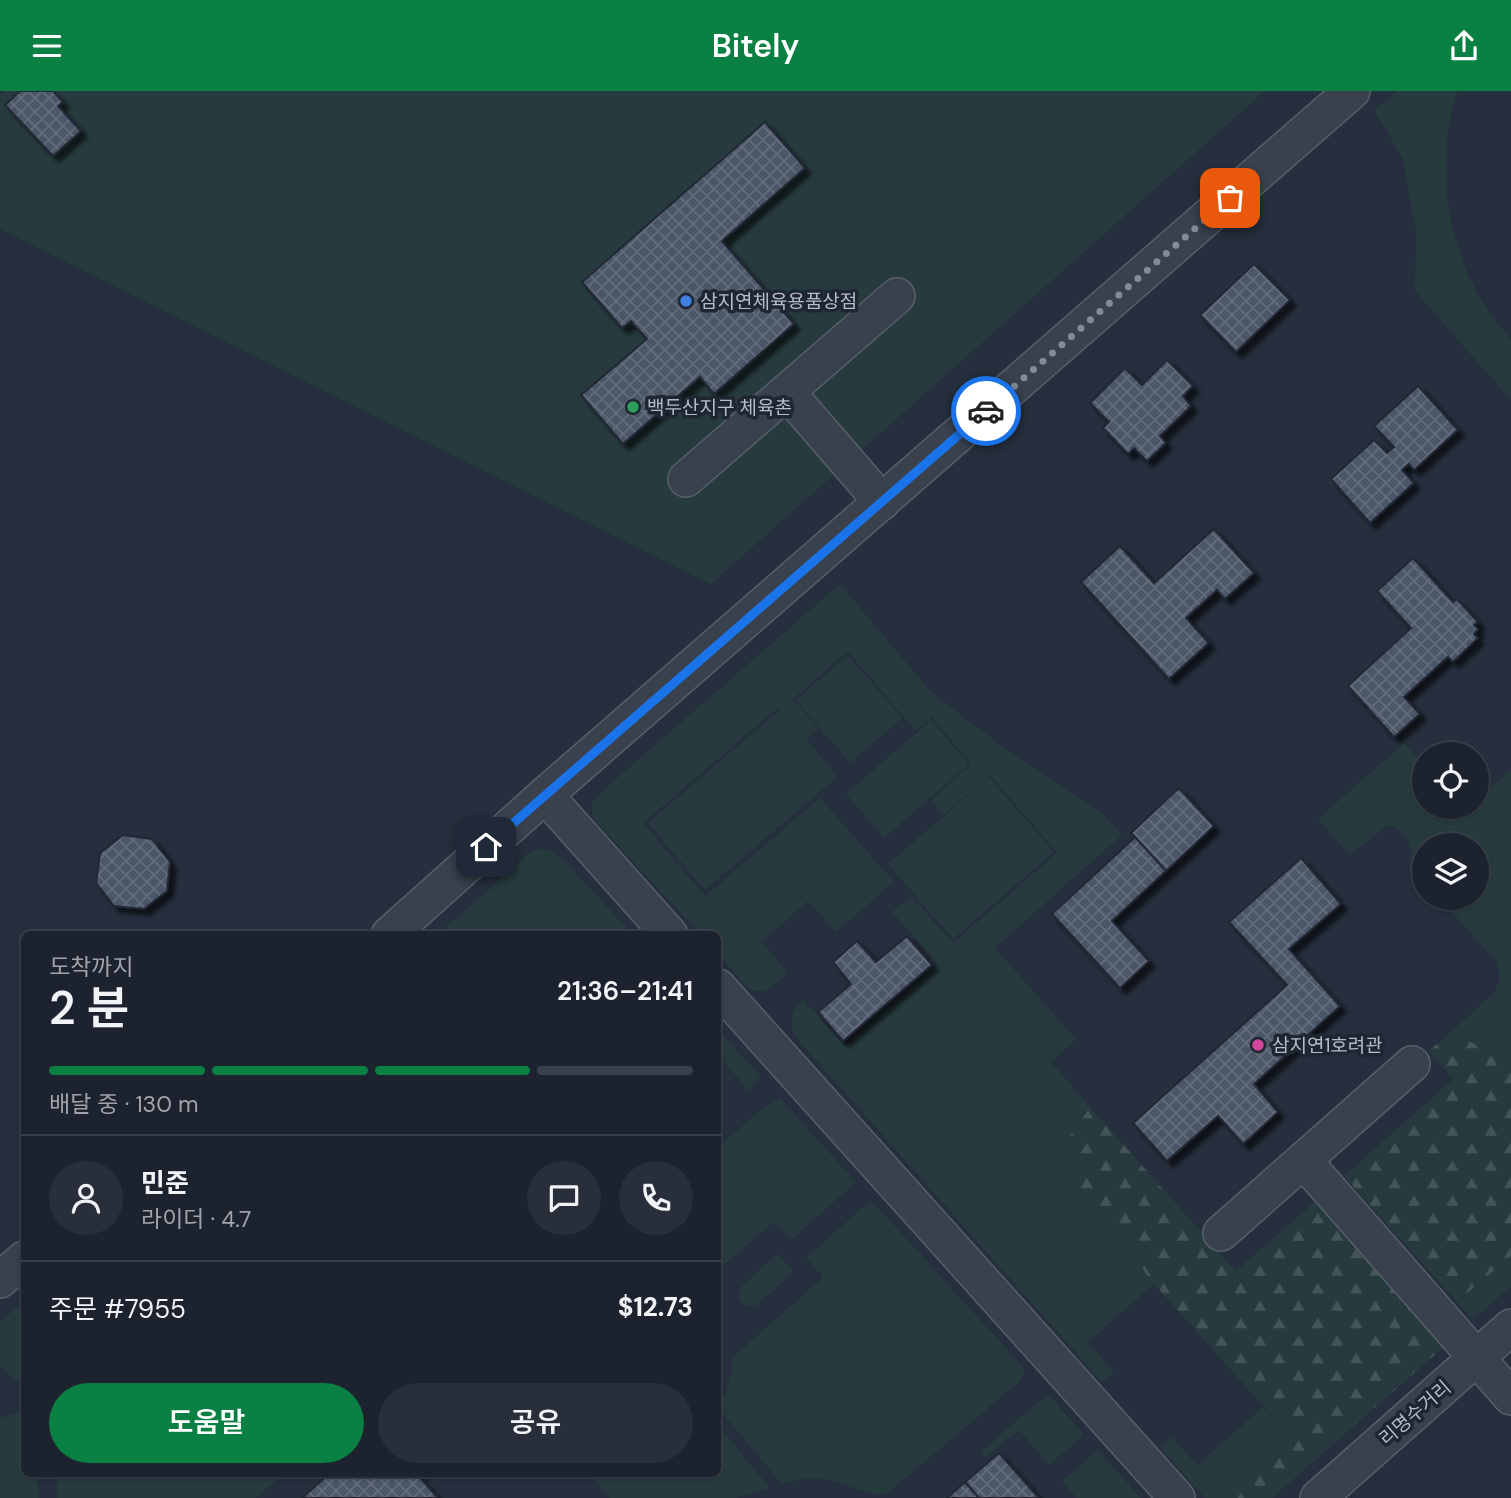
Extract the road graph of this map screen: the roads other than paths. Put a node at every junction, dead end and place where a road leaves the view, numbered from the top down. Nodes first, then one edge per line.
1 (1352, 91) edge
2 (897, 296) dead end
3 (787, 391) junction
4 (686, 479) dead end
5 (882, 502) junction
6 (545, 795) junction
7 (393, 931) edge
8 (666, 931) edge
9 (721, 990) edge
10 (1412, 1065) dead end
11 (1304, 1161) junction
12 (1221, 1233) dead end
13 (21, 1262) edge
14 (0, 1280) edge
15 (1511, 1328) edge
16 (1477, 1358) junction
17 (1511, 1397) edge
18 (1177, 1498) edge
19 (1318, 1498) edge

1 - 5 street
2 - 3 street
3 - 4 street
3 - 5 street
5 - 6 street
6 - 7 street
6 - 8 street
9 - 18 street
10 - 11 street
11 - 12 street
11 - 16 street
13 - 14 street
15 - 16 street, 리명수거리
16 - 17 street
16 - 19 street, 리명수거리

